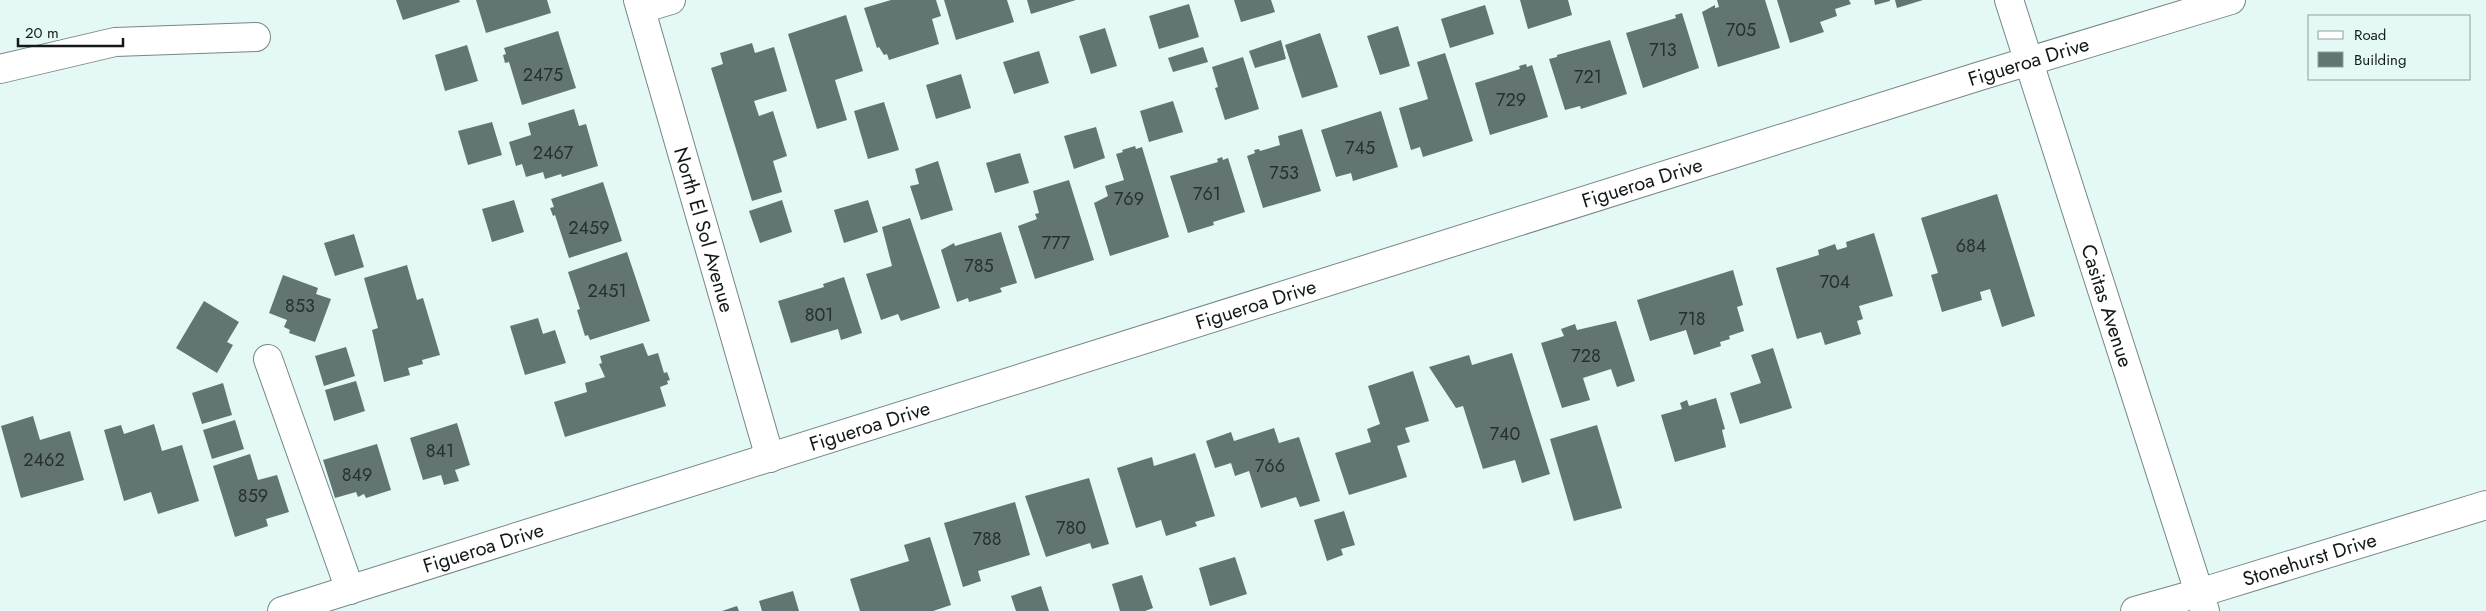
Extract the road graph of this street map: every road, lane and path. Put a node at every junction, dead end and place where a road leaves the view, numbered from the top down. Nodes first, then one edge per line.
1 (672, 0) edge
2 (2009, 0) edge
3 (2231, 0) edge
4 (640, 5) edge
5 (256, 37) dead end
6 (2028, 62) junction
7 (0, 69) edge
8 (268, 359) dead end
9 (770, 458) junction
10 (2486, 505) edge
11 (350, 590) junction
12 (2202, 602) edge
13 (282, 611) edge
14 (2134, 611) edge

1 - 4 street
2 - 6 street, Casitas Avenue
3 - 6 street, Figueroa Drive
4 - 9 street, North El Sol Avenue
5 - 7 street
6 - 9 street, Figueroa Drive
6 - 12 street, Casitas Avenue
8 - 11 street
9 - 11 street, Figueroa Drive
10 - 12 street, Stonehurst Drive
11 - 13 street, Figueroa Drive
12 - 14 street, Stonehurst Drive

